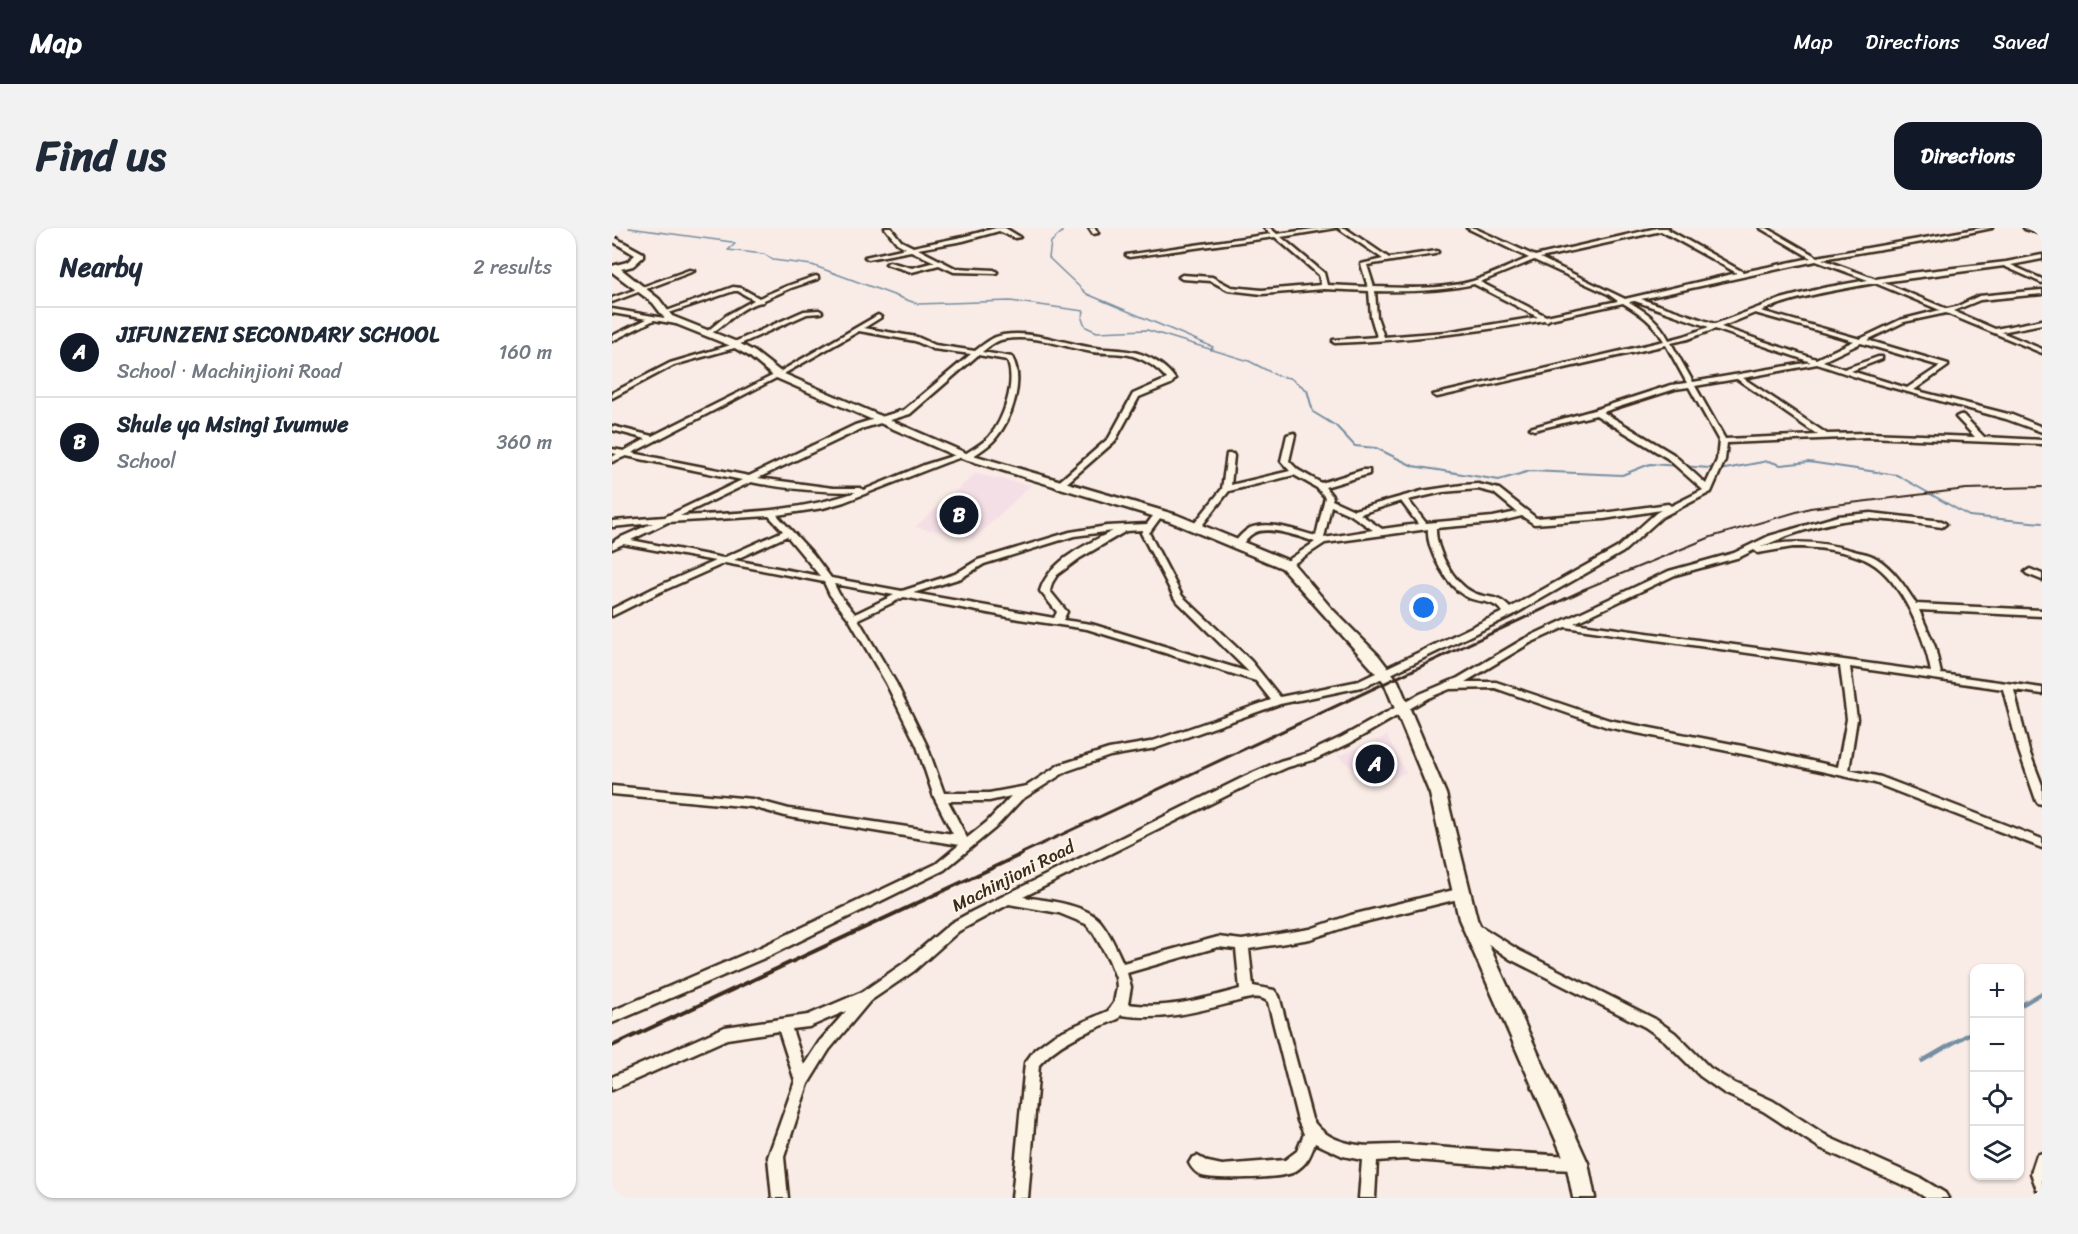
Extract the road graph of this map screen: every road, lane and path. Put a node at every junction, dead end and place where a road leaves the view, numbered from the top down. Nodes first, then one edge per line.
1 (888, 228) edge
2 (1267, 228) edge
3 (1333, 228) edge
4 (1341, 228) edge
5 (1470, 228) edge
6 (1663, 228) edge
7 (1763, 228) edge
8 (1989, 228) edge
9 (2027, 228) edge
10 (1001, 229) edge
11 (2042, 232) edge
12 (1017, 237) dead end
13 (1275, 237) junction
14 (612, 238) edge
15 (911, 249) junction
16 (1436, 252) dead end
17 (1130, 255) dead end
18 (868, 257) dead end
19 (2042, 257) edge
20 (1534, 258) junction
21 (1816, 258) junction
22 (1388, 260) junction
23 (939, 263) junction
24 (889, 264) dead end
25 (2006, 264) junction
26 (614, 269) edge
27 (691, 271) dead end
28 (994, 272) dead end
29 (1742, 274) junction
30 (1182, 277) dead end
31 (816, 278) dead end
32 (1873, 280) junction
33 (2042, 280) edge
34 (1475, 282) junction
35 (1324, 287) junction
36 (642, 289) junction
37 (1372, 289) junction
38 (2042, 292) edge
39 (612, 300) edge
40 (1637, 300) junction
41 (761, 301) junction
42 (1625, 302) junction
43 (612, 311) edge
44 (1755, 311) junction
45 (1943, 311) junction
46 (819, 312) dead end
47 (671, 317) junction
48 (878, 317) dead end
49 (653, 319) junction
50 (1547, 320) junction
51 (2042, 322) edge
52 (1717, 327) junction
53 (860, 329) junction
54 (1994, 331) junction
55 (707, 334) junction
56 (612, 339) edge
57 (1382, 339) junction
58 (1335, 340) dead end
59 (1864, 340) junction
60 (1669, 342) junction
61 (735, 345) junction
62 (2042, 351) edge
63 (978, 352) junction
64 (1880, 358) dead end
65 (1820, 362) junction
66 (1845, 371) junction
67 (778, 375) junction
68 (1739, 378) junction
69 (1690, 384) junction
70 (1910, 389) junction
71 (1437, 395) dead end
72 (612, 396) edge
73 (1596, 412) junction
74 (1960, 417) dead end
75 (880, 418) junction
76 (612, 428) edge
77 (1534, 428) dead end
78 (2042, 430) edge
79 (1291, 435) dead end
80 (1827, 437) junction
81 (654, 439) junction
82 (1982, 440) junction
83 (2040, 440) edge
84 (1723, 441) junction
85 (612, 451) edge
86 (624, 455) junction
87 (964, 456) junction
88 (1230, 456) dead end
89 (612, 460) edge
90 (1295, 472) junction
91 (1366, 472) dead end
92 (750, 479) junction
93 (1059, 486) junction
94 (1320, 486) junction
95 (1226, 489) junction
96 (871, 490) junction
97 (1708, 490) junction
98 (1404, 500) junction
99 (1329, 502) junction
100 (1674, 506) junction
101 (771, 513) junction
102 (1354, 513) junction
103 (1524, 513) junction
104 (1159, 514) junction
105 (666, 519) junction
106 (612, 524) edge
107 (1942, 524) dead end
108 (1197, 526) junction
109 (1428, 526) junction
110 (1147, 527) junction
111 (1125, 528) junction
112 (1380, 531) junction
113 (789, 532) junction
114 (617, 541) edge
115 (1321, 541) junction
116 (1237, 544) junction
117 (612, 546) edge
118 (1737, 555) junction
119 (722, 561) junction
120 (1287, 565) junction
121 (2030, 572) dead end
122 (2042, 577) edge
123 (828, 580) junction
124 (904, 594) junction
125 (1912, 607) junction
126 (612, 613) edge
127 (1510, 613) junction
128 (2042, 613) edge
129 (853, 618) junction
130 (1058, 620) junction
131 (1563, 624) junction
132 (1845, 664) junction
133 (1386, 674) junction
134 (1937, 677) junction
135 (1258, 678) junction
136 (1443, 687) junction
137 (2008, 687) junction
138 (2042, 691) edge
139 (1278, 701) junction
140 (1402, 709) junction
141 (1843, 772) junction
142 (1028, 788) junction
143 (612, 790) edge
144 (940, 797) junction
145 (2042, 800) edge
146 (964, 843) junction
147 (2042, 844) edge
148 (1462, 893) junction
149 (1008, 899) junction
150 (1471, 925) junction
151 (1242, 945) junction
152 (1122, 969) junction
153 (1247, 993) junction
154 (867, 996) junction
155 (1120, 1009) junction
156 (612, 1017) edge
157 (784, 1025) junction
158 (802, 1081) junction
159 (612, 1084) edge
160 (1312, 1133) junction
161 (1370, 1154) junction
162 (2042, 1160) edge
163 (1197, 1163) dead end
164 (1577, 1163) junction
165 (2042, 1185) edge
166 (780, 1198) edge
167 (1020, 1198) edge
168 (1367, 1198) edge
169 (1584, 1198) edge
170 (1940, 1198) edge

1 - 15 street
2 - 13 street
3 - 13 street
4 - 22 street
5 - 20 street
6 - 20 street
6 - 29 street
7 - 21 street
8 - 21 street
9 - 11 street
10 - 12 street
10 - 15 street
13 - 17 street
13 - 35 street
14 - 26 street
15 - 18 street
15 - 23 street
16 - 22 street
19 - 25 street
20 - 34 street
20 - 42 street
21 - 29 street
21 - 32 street
22 - 37 street
23 - 24 street
23 - 28 street
25 - 32 street
25 - 33 street
26 - 36 street
27 - 36 street
29 - 40 street
30 - 35 street
31 - 41 street
32 - 44 street
32 - 45 street
34 - 37 street
34 - 50 street
35 - 37 street
36 - 39 street
36 - 47 street
37 - 57 street
38 - 45 street
40 - 42 street
40 - 52 street
41 - 47 street
41 - 55 street
42 - 50 street
42 - 60 street
43 - 49 street
44 - 52 street
44 - 59 street
45 - 54 street
45 - 59 street
46 - 61 street
47 - 49 street
47 - 55 street
48 - 53 street
49 - 56 street
50 - 57 street
51 - 54 street
52 - 60 street
52 - 65 street
53 - 63 street
53 - 67 street
54 - 62 street
55 - 61 street
57 - 58 street
59 - 65 street
59 - 70 street
60 - 69 street
60 - 71 street
61 - 67 street
61 - 72 street
63 - 75 street
63 - 87 street
63 - 93 street
64 - 66 street
65 - 66 street
65 - 68 street
66 - 70 street
67 - 75 street
67 - 81 street
68 - 69 street
68 - 80 street
69 - 73 street
69 - 84 street
70 - 78 street
73 - 77 street
73 - 97 street
74 - 82 street
75 - 87 street
75 - 92 street
76 - 81 street
79 - 90 street
80 - 82 street
80 - 84 street
81 - 86 street
82 - 83 street
84 - 97 street
85 - 86 street
86 - 89 street
86 - 92 street
87 - 93 street
87 - 96 street
88 - 95 street
90 - 94 street
90 - 95 street
91 - 94 street
92 - 96 street
92 - 105 street
93 - 104 street
94 - 99 street
95 - 108 street
96 - 101 street
97 - 100 street
98 - 102 street
98 - 103 street
98 - 109 street
99 - 102 street
99 - 115 street
100 - 103 street
100 - 127 street
101 - 105 street
101 - 113 street
102 - 112 street
103 - 109 street
104 - 108 street
104 - 110 street
105 - 106 street
105 - 114 street
107 - 118 street
108 - 116 street
109 - 112 street
109 - 127 street
110 - 111 street
110 - 135 street
111 - 124 street
111 - 130 street
112 - 115 street
113 - 119 street
113 - 123 street
114 - 117 street
114 - 119 street
115 - 116 street
115 - 120 street
116 - 120 street
118 - 125 street
118 - 131 street, Machinjioni Road
119 - 123 street
119 - 126 street
120 - 133 street
121 - 122 street
123 - 124 street
123 - 129 street
124 - 129 street
124 - 130 street
125 - 128 street
125 - 134 street
127 - 133 street
129 - 144 street
130 - 135 street
131 - 132 street
131 - 136 street, Machinjioni Road
132 - 134 street
132 - 141 street
133 - 139 street
133 - 140 street
134 - 137 street
135 - 139 street
136 - 140 street, Machinjioni Road
136 - 141 street
137 - 138 street
137 - 145 street
139 - 142 street
140 - 148 street
140 - 149 street, Machinjioni Road
141 - 147 street
142 - 144 street
142 - 146 street
143 - 146 street
144 - 146 street
146 - 156 street
148 - 150 street
148 - 151 street
149 - 152 street
149 - 154 street, Machinjioni Road
150 - 164 street
150 - 170 street
151 - 152 street
151 - 153 street
152 - 155 street
153 - 155 street
153 - 160 street
154 - 157 street, Machinjioni Road
154 - 158 street
155 - 167 street
157 - 158 street
157 - 159 street, Machinjioni Road
158 - 166 street
160 - 161 street
160 - 163 street
161 - 164 street
161 - 168 street
162 - 165 street
164 - 169 street

